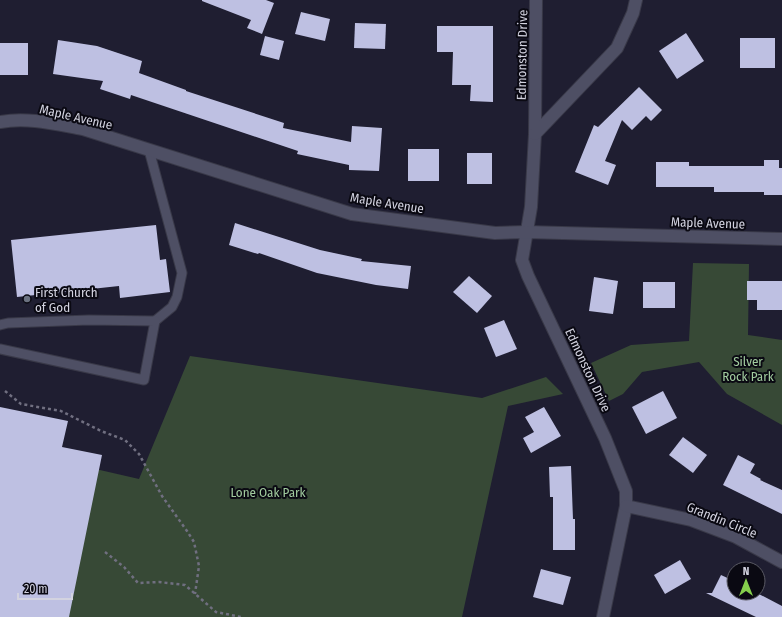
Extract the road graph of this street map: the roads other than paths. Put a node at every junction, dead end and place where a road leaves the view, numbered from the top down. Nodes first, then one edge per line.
1 (536, 0) edge
2 (636, 0) edge
3 (0, 122) edge
4 (535, 134) junction
5 (149, 150) junction
6 (526, 232) junction
7 (782, 240) edge
8 (155, 321) junction
9 (0, 325) edge
10 (0, 349) edge
11 (626, 506) junction
12 (782, 562) edge
13 (603, 617) edge

1 - 4 street, Edmonston Drive
2 - 4 street
3 - 5 street, Maple Avenue
4 - 6 street, Edmonston Drive
5 - 6 street, Maple Avenue
5 - 8 lane
6 - 7 street, Maple Avenue
6 - 11 street, Edmonston Drive
8 - 9 lane
8 - 10 lane
11 - 12 street, Grandin Circle
11 - 13 street, Edmonston Drive

